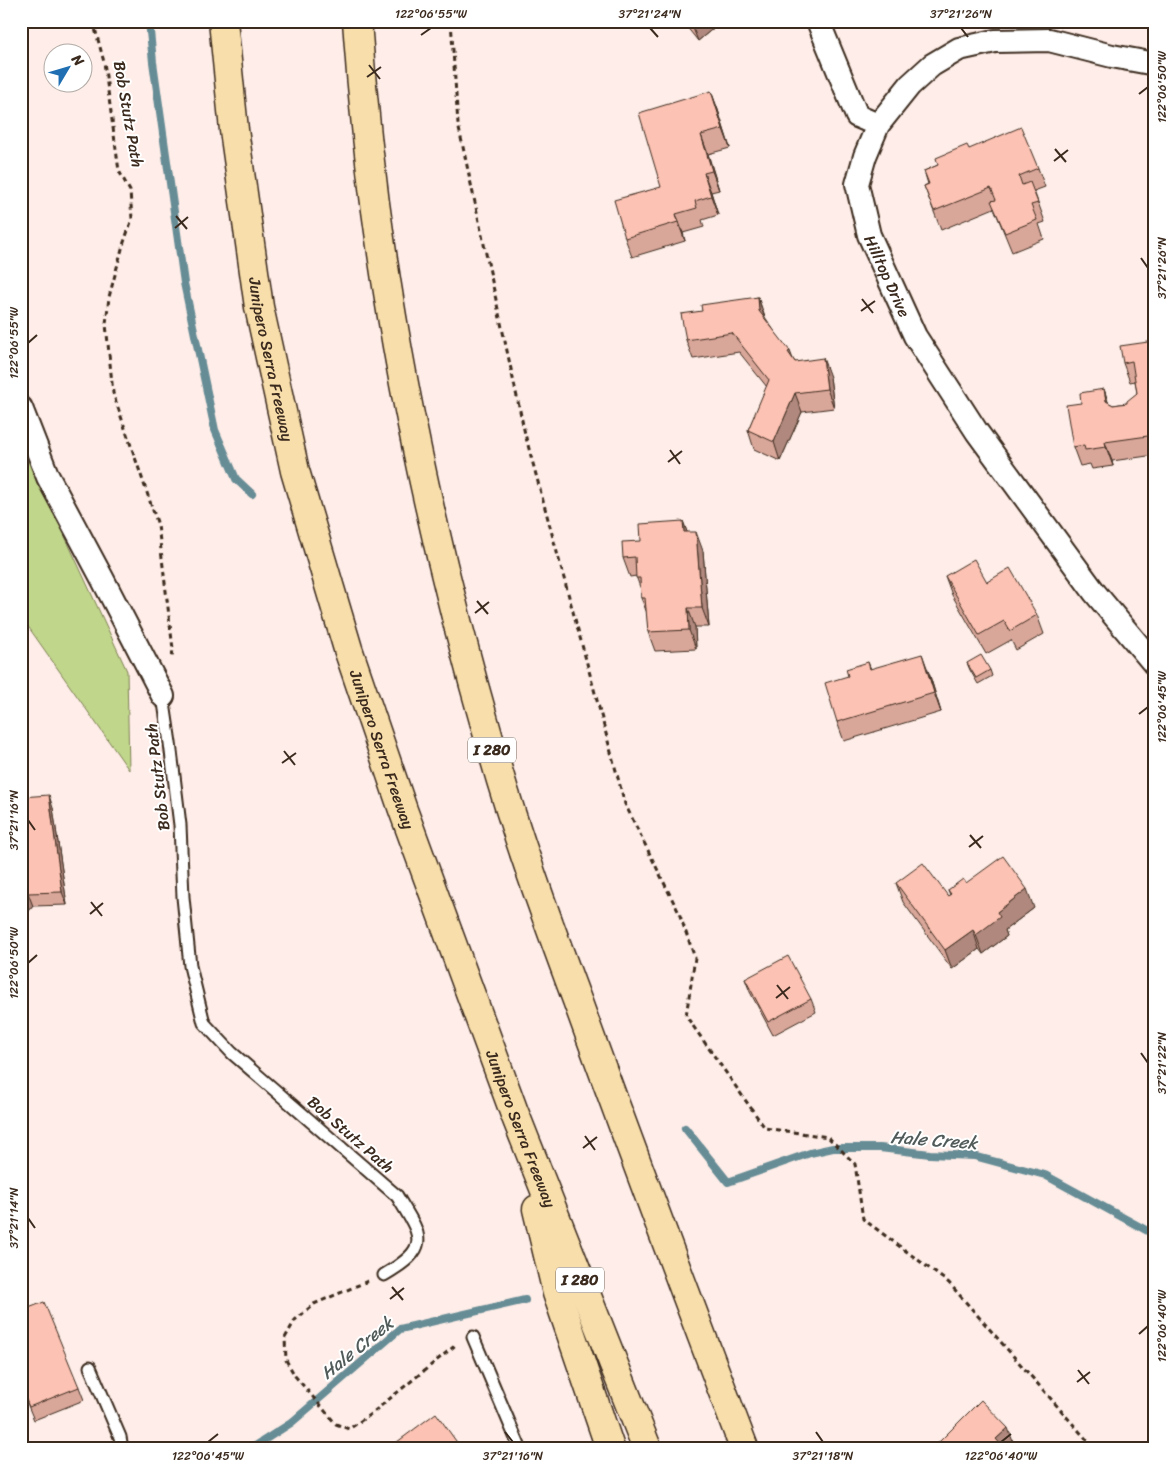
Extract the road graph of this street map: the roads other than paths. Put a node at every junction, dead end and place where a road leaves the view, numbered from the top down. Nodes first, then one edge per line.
1 (223, 21) edge
2 (357, 21) edge
3 (818, 21) edge
4 (1155, 64) edge
5 (878, 125) junction
6 (21, 408) edge
7 (1155, 665) edge
8 (163, 696) joint
9 (514, 1112) junction
10 (384, 1275) road end
11 (473, 1337) road end
12 (90, 1367) dead end
13 (122, 1448) edge
14 (520, 1448) edge
15 (610, 1448) edge
16 (647, 1448) edge
17 (744, 1448) edge

1 - 9 highway, Junipero Serra Freeway / I 280
2 - 17 highway, I 280
3 - 5 street
4 - 5 street, Hilltop Drive
5 - 7 street, Hilltop Drive
6 - 8 street
8 - 10 lane, Bob Stutz Path
9 - 15 highway
9 - 16 highway, Junipero Serra Freeway / I 280
11 - 14 lane
12 - 13 lane

